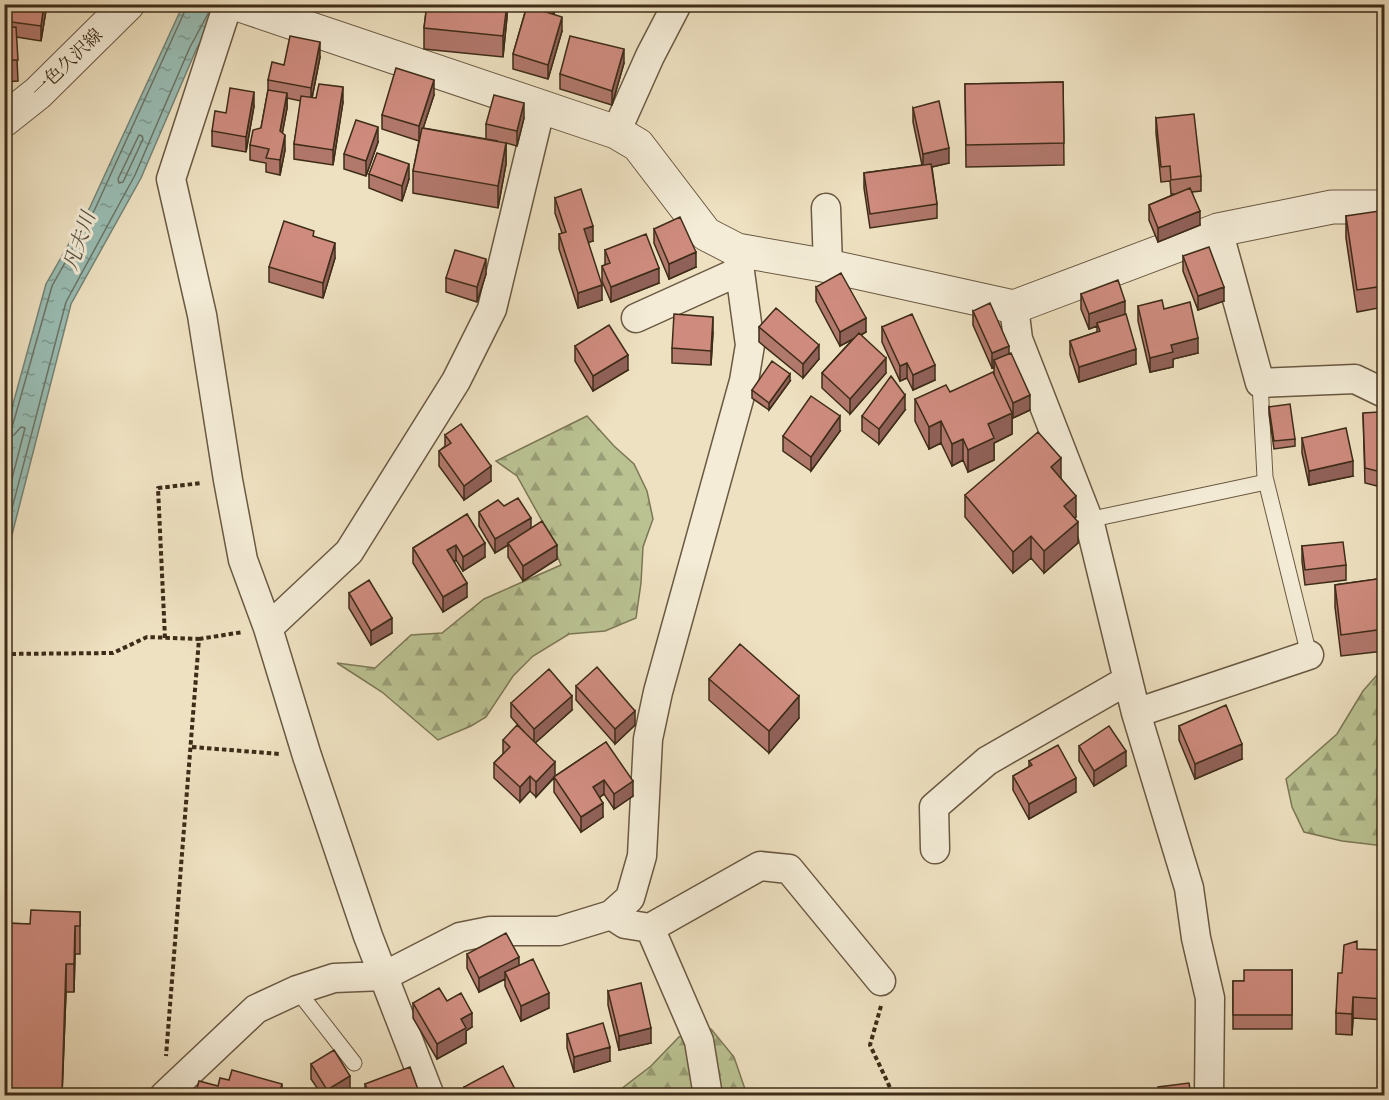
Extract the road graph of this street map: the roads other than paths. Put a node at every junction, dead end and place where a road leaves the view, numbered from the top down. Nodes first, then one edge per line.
1 (128, 4) edge
2 (228, 4) edge
3 (237, 4) edge
4 (677, 4) edge
5 (541, 106) junction
6 (4, 120) edge
7 (616, 132) junction
8 (1384, 207) edge
9 (826, 208) dead end
10 (1218, 230) junction
11 (739, 260) junction
12 (828, 266) junction
13 (1014, 307) junction
14 (636, 318) dead end
15 (1260, 383) junction
16 (1384, 393) edge
17 (1266, 482) junction
18 (1088, 520) junction
19 (268, 628) junction
20 (1309, 655) joint
21 (1128, 680) junction
22 (1136, 713) junction
23 (935, 849) dead end
24 (612, 915) junction
25 (650, 928) junction
26 (384, 976) junction
27 (881, 981) road end
28 (297, 990) junction
29 (354, 1063) dead end
30 (173, 1088) edge
31 (430, 1095) edge
32 (708, 1095) edge
33 (1209, 1095) edge

1 - 6 street, 一色久沢線
2 - 19 street
3 - 5 street
4 - 7 street
5 - 7 street
5 - 19 street
7 - 11 street
8 - 10 street
9 - 12 street
10 - 13 street
10 - 15 street
11 - 12 street
11 - 14 street
11 - 24 street
12 - 13 street
13 - 18 street
15 - 16 street
15 - 17 lane
17 - 18 lane
17 - 20 lane
18 - 21 street
19 - 26 street
20 - 22 street
21 - 22 street
21 - 23 street
22 - 33 street
24 - 25 street
24 - 26 street
25 - 27 street
25 - 32 street
26 - 28 street
26 - 31 street
28 - 29 lane
28 - 30 street

